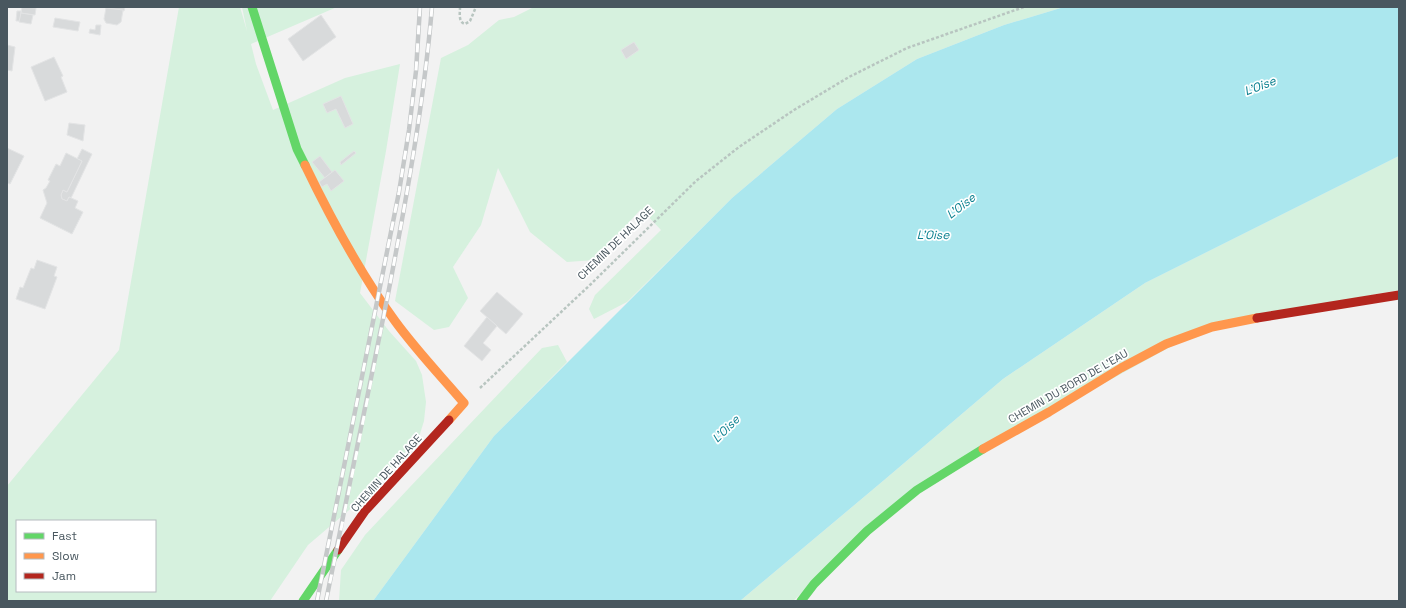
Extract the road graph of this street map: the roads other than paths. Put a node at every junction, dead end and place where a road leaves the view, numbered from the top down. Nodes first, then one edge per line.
1 (252, 7) edge
2 (1399, 295) edge
3 (303, 601) edge
4 (801, 601) edge

1 - 3 street, CHEMIN DE HALAGE
2 - 4 street, CHEMIN DU BORD DE L'EAU

